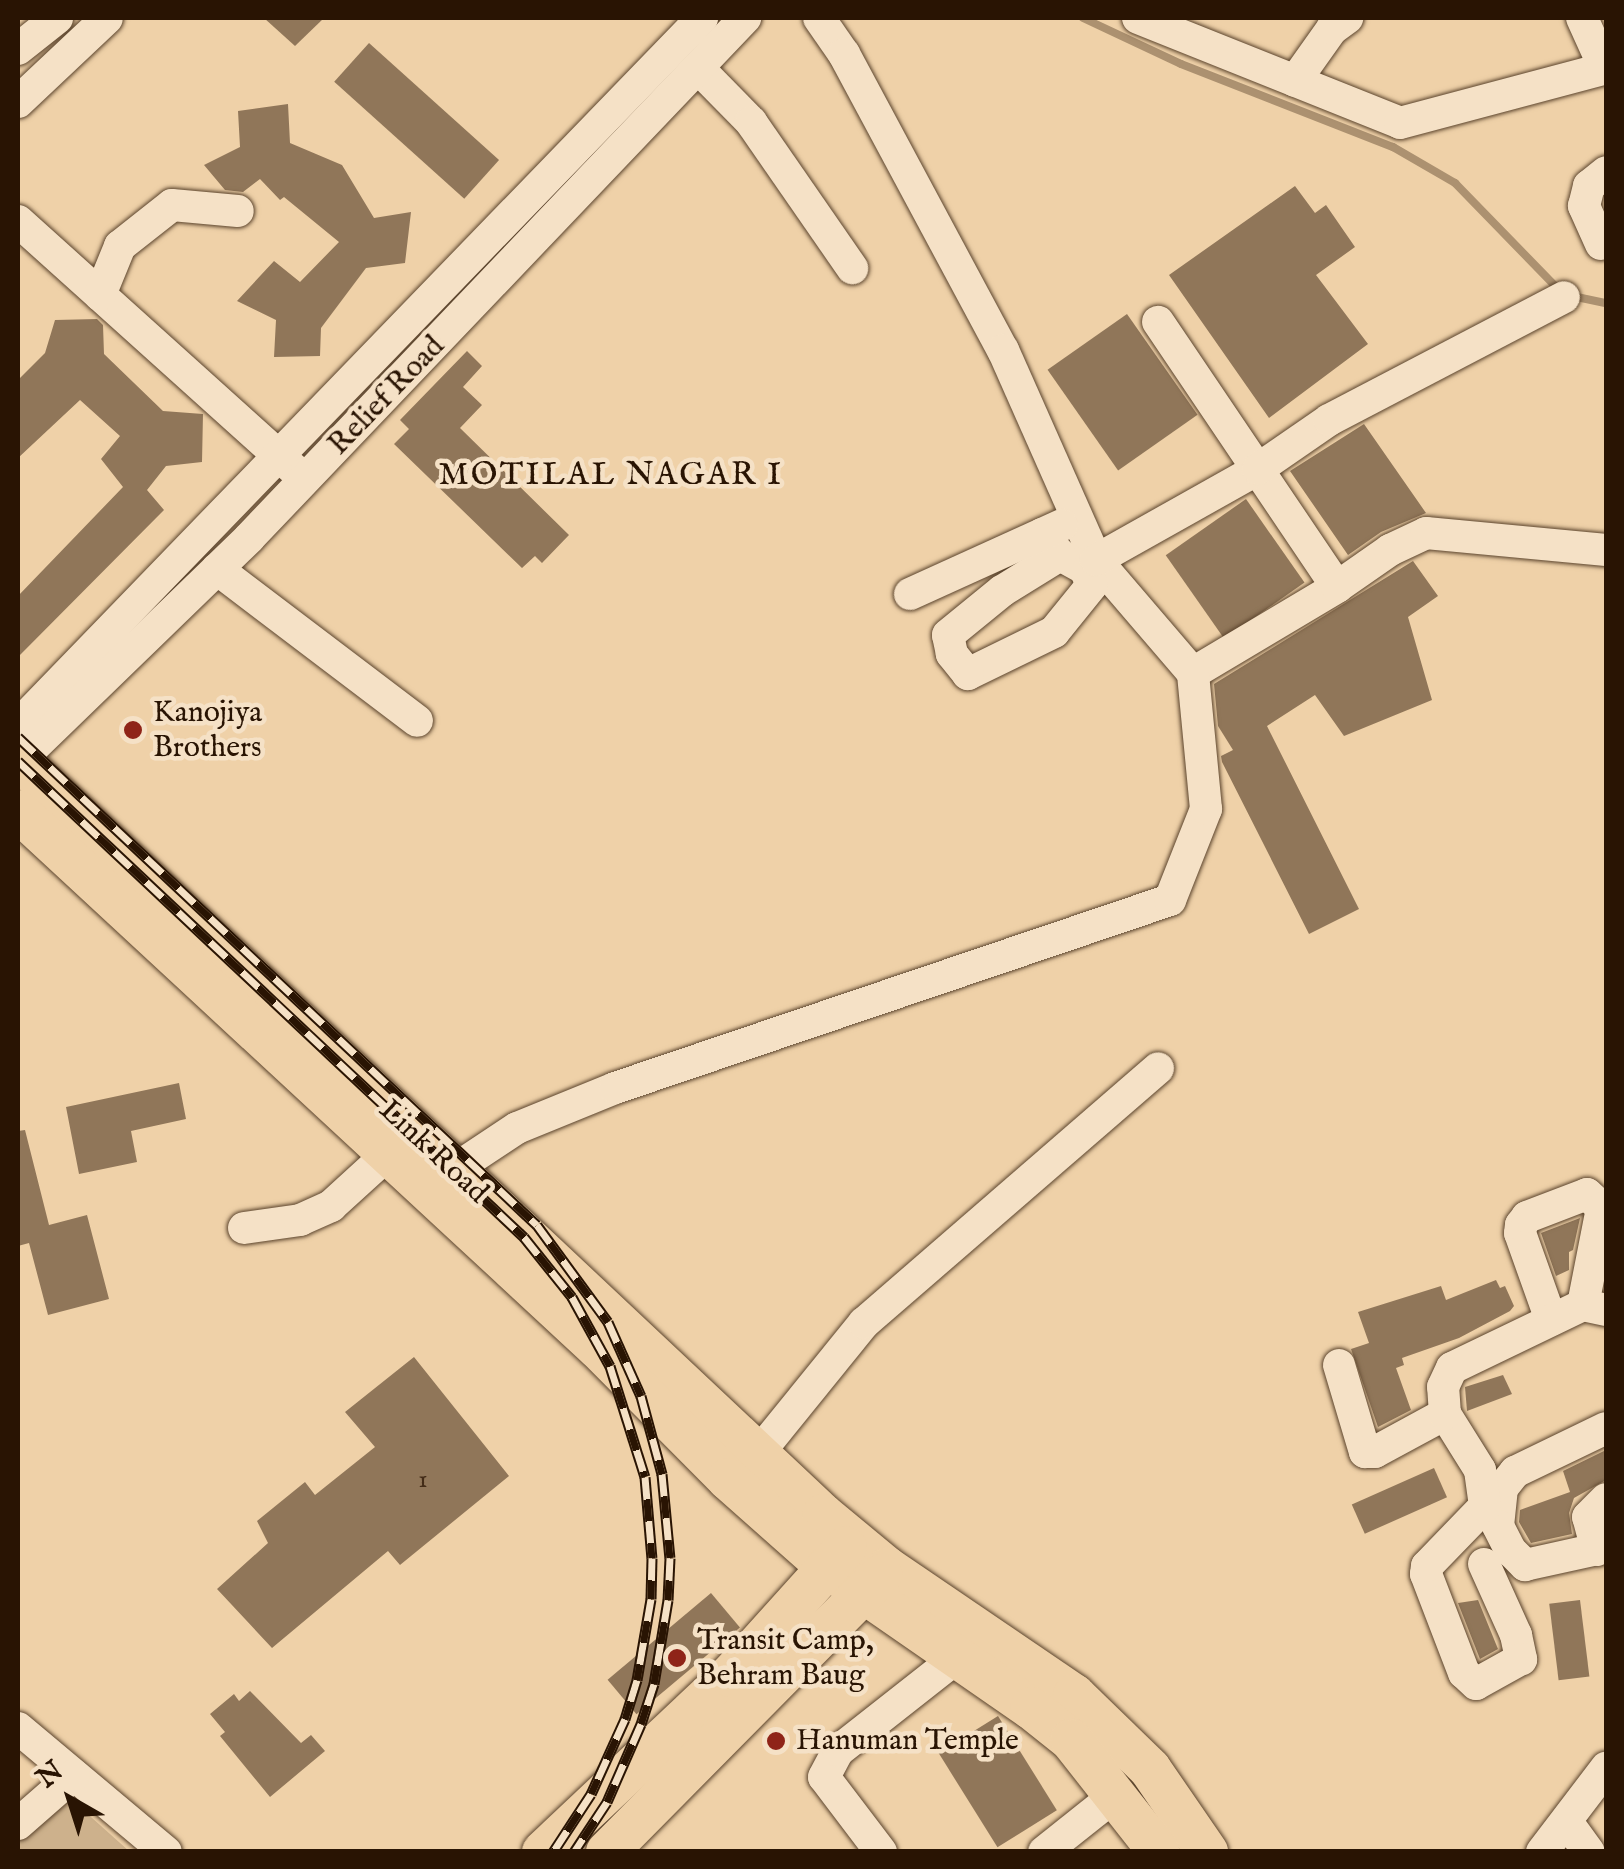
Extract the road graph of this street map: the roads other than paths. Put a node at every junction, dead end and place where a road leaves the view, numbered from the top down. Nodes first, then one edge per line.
1 (57, 18) edge
2 (107, 18) edge
3 (702, 18) edge
4 (745, 18) edge
5 (819, 18) edge
6 (1138, 18) edge
7 (1347, 18) edge
8 (1582, 18) edge
9 (1193, 27) edge
10 (18, 48) edge
11 (698, 68) junction
12 (1606, 69) edge
13 (1295, 81) junction
14 (23, 86) edge
15 (1606, 172) edge
16 (238, 210) dead end
17 (18, 221) edge
18 (1602, 244) dead end
19 (852, 268) dead end
20 (100, 295) junction
21 (1564, 298) dead end
22 (1158, 322) dead end
23 (281, 456) junction
24 (1258, 470) junction
25 (305, 481) junction
26 (1075, 519) junction
27 (1606, 550) edge
28 (1096, 560) junction
29 (218, 570) junction
30 (1338, 587) junction
31 (910, 594) dead end
32 (1194, 673) junction
33 (417, 721) dead end
34 (18, 726) edge
35 (18, 761) edge
36 (18, 811) edge
37 (1158, 1068) dead end
38 (388, 1154) junction
39 (452, 1172) junction
40 (244, 1228) dead end
41 (1598, 1291) edge
42 (1548, 1312) junction
43 (1339, 1365) dead end
44 (1446, 1414) junction
45 (1606, 1428) edge
46 (757, 1455) junction
47 (1606, 1499) edge
48 (815, 1544) junction
49 (1602, 1548) edge
50 (1484, 1564) dead end
51 (875, 1581) junction
52 (787, 1612) junction
53 (817, 1642) junction
54 (945, 1650) junction
55 (18, 1728) edge
56 (1606, 1768) edge
57 (74, 1775) junction
58 (1124, 1804) junction
59 (1567, 1822) junction
60 (18, 1824) edge
61 (877, 1850) edge
62 (166, 1852) edge
63 (543, 1852) edge
64 (607, 1852) edge
65 (1044, 1852) edge
66 (1076, 1852) edge
67 (1160, 1852) edge
68 (1207, 1852) edge
69 (1542, 1852) edge
70 (1589, 1852) edge

1 - 10 street
2 - 14 street
3 - 23 street, Relief Road
4 - 11 street, Relief Road
5 - 26 street
6 - 9 street
7 - 13 street
8 - 12 street
9 - 13 street
11 - 19 street
11 - 25 street, Relief Road
12 - 13 street
15 - 18 street
16 - 20 street
17 - 20 street
20 - 23 street
21 - 24 street
22 - 24 street
23 - 25 street
23 - 34 street, Relief Road
24 - 28 street
24 - 30 street
25 - 29 street, Relief Road
26 - 28 street
26 - 31 street
27 - 30 street
28 - 32 street
29 - 33 street
29 - 35 street, Relief Road
30 - 32 street
32 - 39 street
35 - 39 main road, Link Road
36 - 38 main road, Link Road
37 - 46 street
38 - 40 street
38 - 48 main road, Link Road
39 - 46 main road, Link Road
41 - 42 street
41 - 42 street
42 - 44 street
43 - 44 street
44 - 50 street
45 - 49 street
46 - 48 main road, Link Road
47 - 49 street
48 - 51 main road
48 - 52 main road
48 - 52 main road
51 - 53 main road
51 - 54 main road
51 - 68 main road
52 - 63 main road
53 - 54 main road
53 - 64 main road
54 - 58 main road
54 - 61 street
55 - 57 street
56 - 59 street
57 - 60 street
57 - 62 street
58 - 65 street
58 - 66 street
58 - 67 main road
59 - 69 street
59 - 70 street

